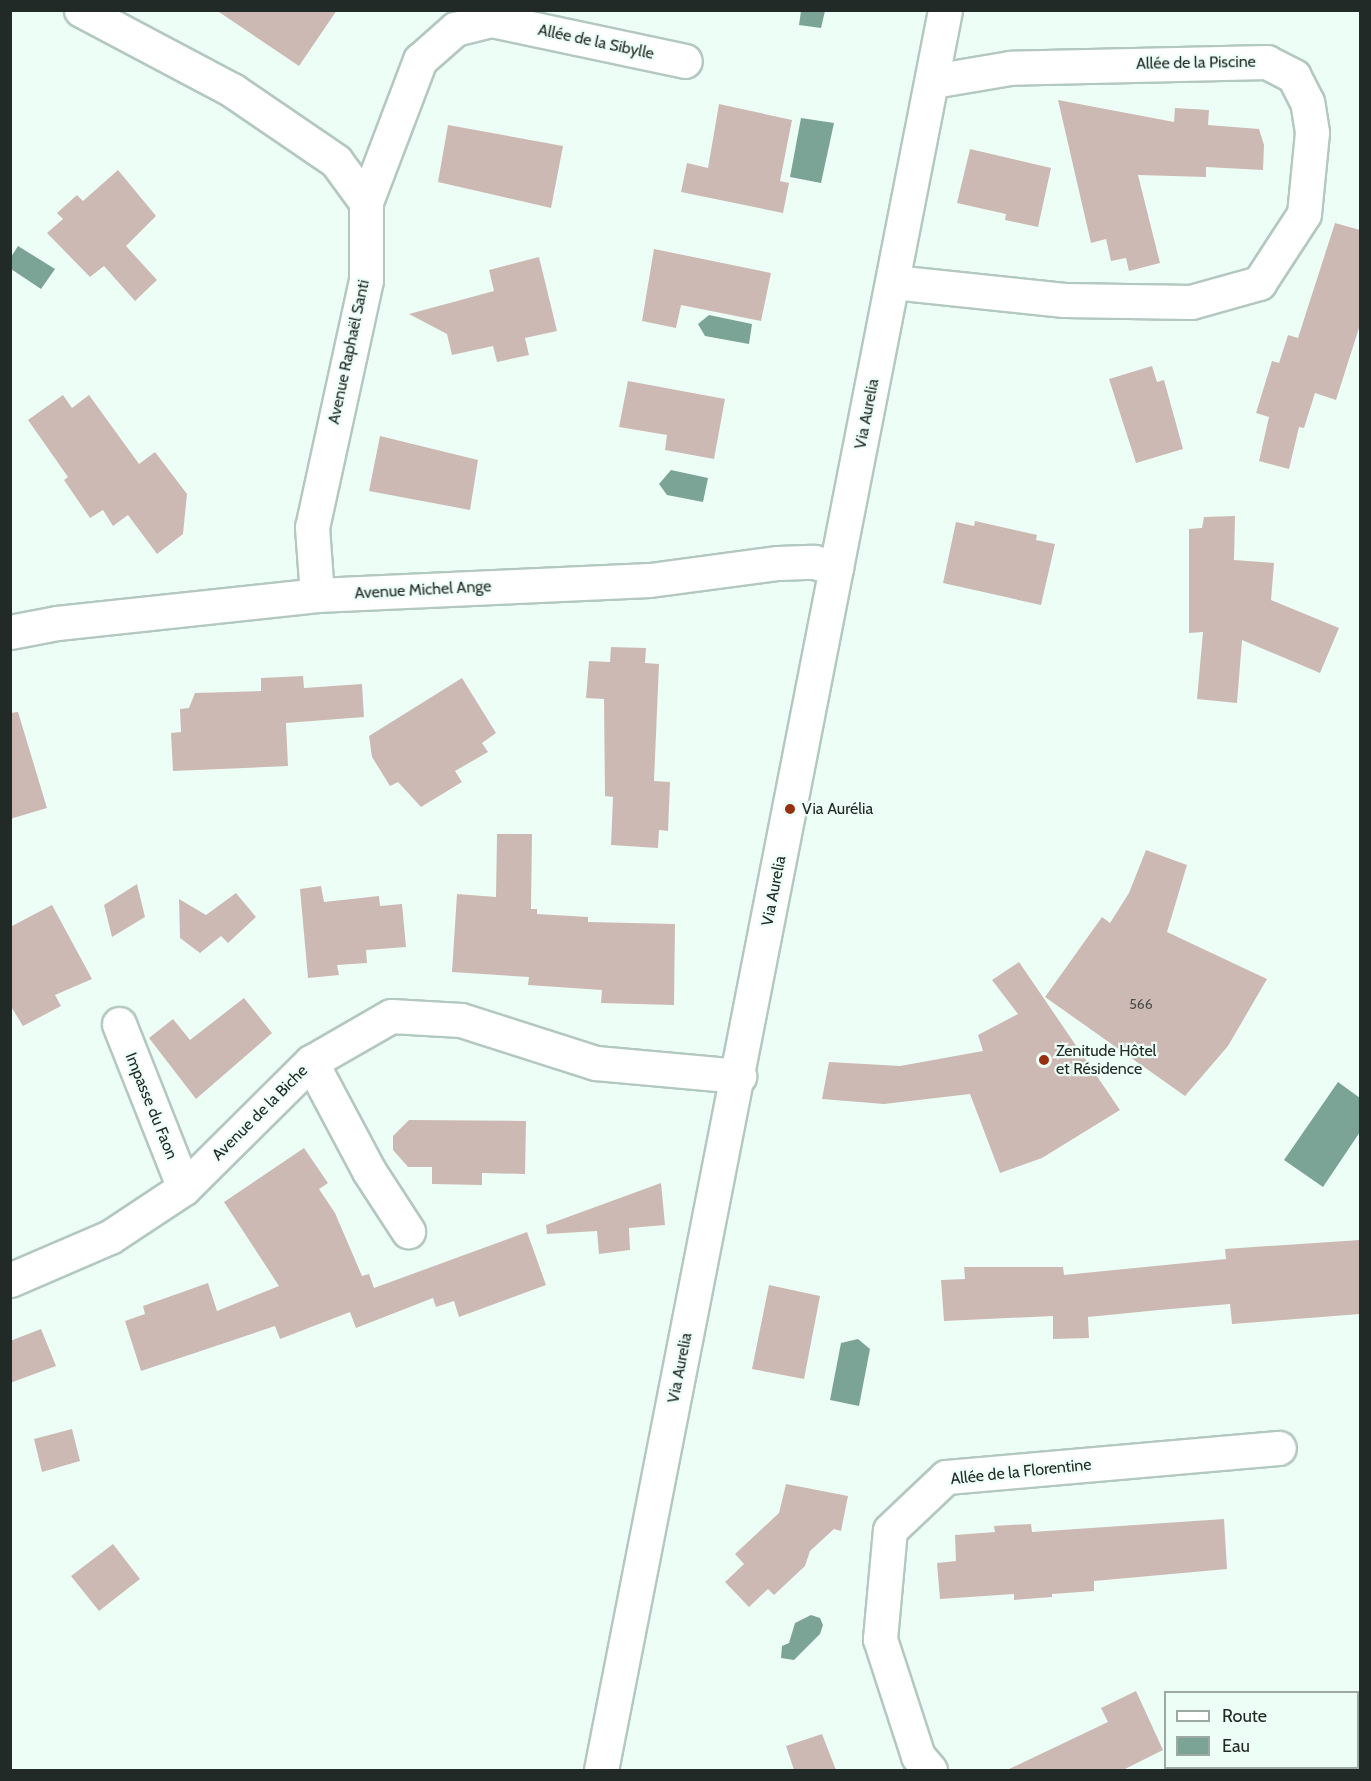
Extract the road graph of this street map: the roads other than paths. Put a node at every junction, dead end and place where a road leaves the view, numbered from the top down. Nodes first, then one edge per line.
1 (81, 10) edge
2 (945, 10) edge
3 (685, 61) dead end
4 (933, 81) junction
5 (366, 202) junction
6 (893, 282) junction
7 (836, 568) junction
8 (317, 595) junction
9 (10, 632) edge
10 (118, 1024) dead end
11 (311, 1062) junction
12 (739, 1076) junction
13 (184, 1188) junction
14 (408, 1231) dead end
15 (10, 1280) edge
16 (1279, 1448) dead end
17 (601, 1770) edge
18 (930, 1770) edge

1 - 5 street
2 - 4 street, Via Aurelia
3 - 5 street, Allée de la Sibylle
4 - 6 street, Via Aurelia
4 - 6 street, Allée de la Piscine
5 - 8 street, Avenue Raphaël Santi
6 - 7 street, Via Aurelia
7 - 8 street, Avenue Michel Ange
7 - 12 street, Via Aurelia
8 - 9 street, Avenue Michel Ange
10 - 13 street, Impasse du Faon
11 - 12 street, Avenue de la Biche
11 - 13 street, Avenue de la Biche
11 - 14 street
12 - 17 street, Via Aurelia
13 - 15 street, Avenue de la Biche
16 - 18 street, Allée de la Florentine

